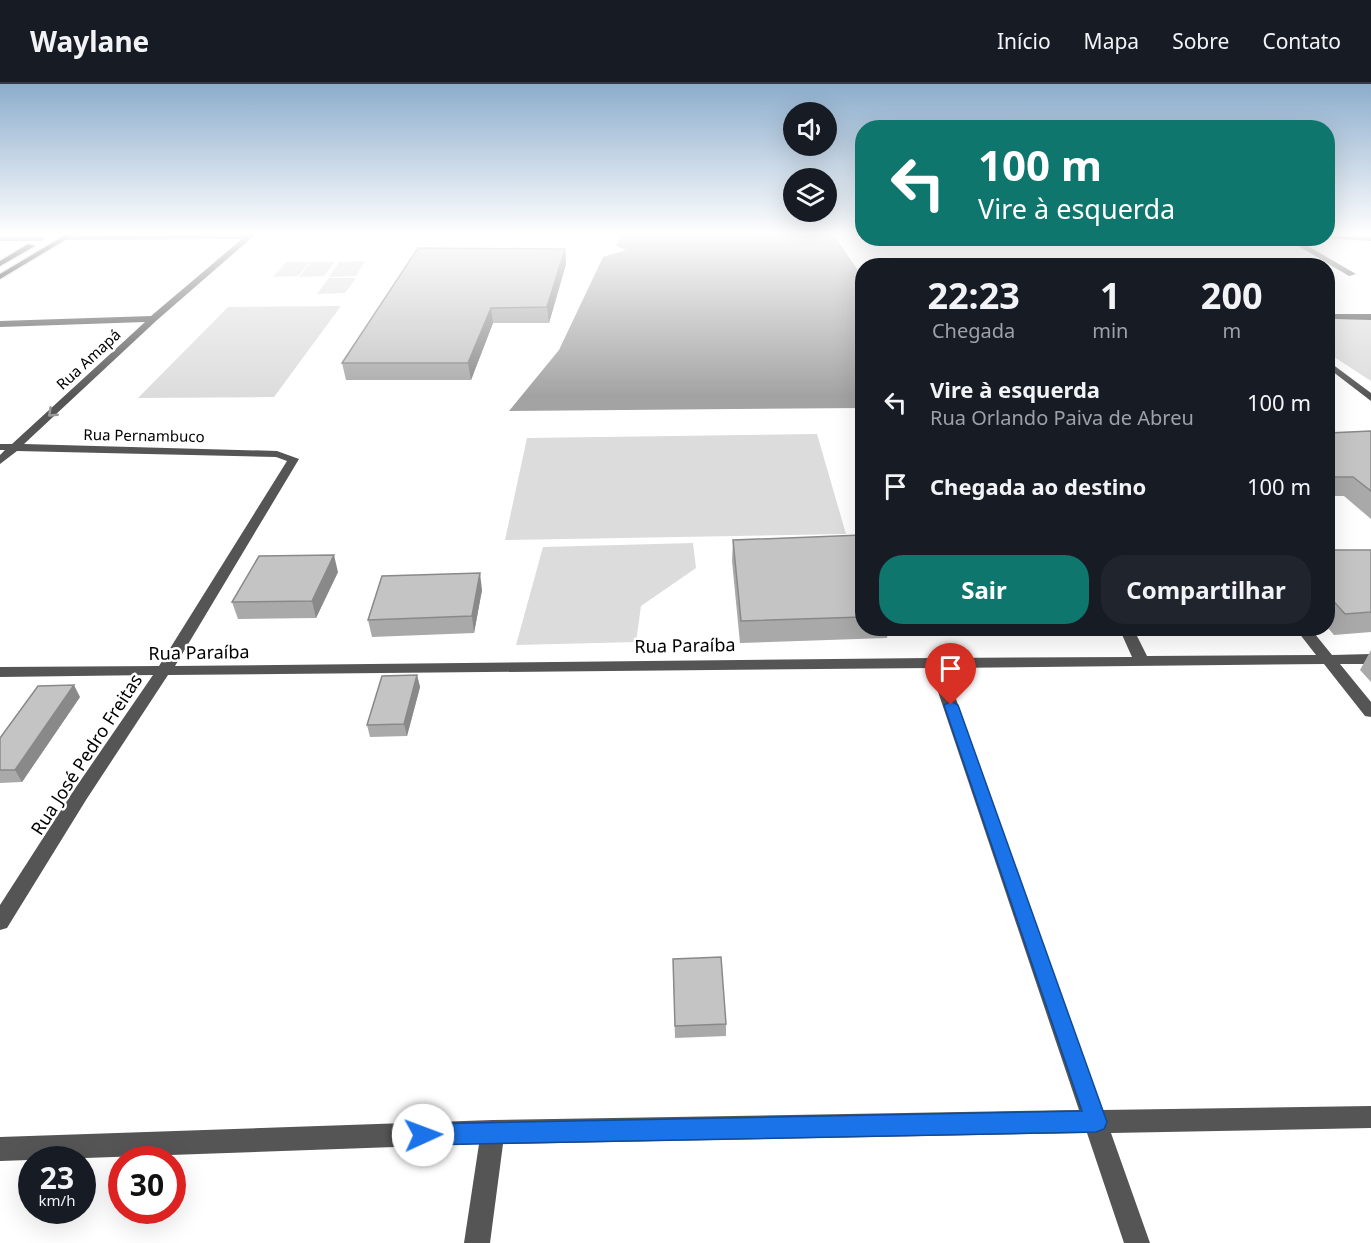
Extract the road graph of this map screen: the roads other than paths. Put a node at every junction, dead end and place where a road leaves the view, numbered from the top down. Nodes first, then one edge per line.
1 (189, 288) edge
2 (0, 316) edge
3 (1335, 317) edge
4 (1371, 317) edge
5 (153, 319) junction
6 (37, 321) junction
7 (0, 324) edge
8 (1335, 370) edge
9 (1371, 398) edge
10 (0, 447) edge
11 (15, 447) junction
12 (287, 456) joint
13 (0, 461) edge
14 (1129, 636) edge
15 (1309, 636) edge
16 (1328, 659) junction
17 (1371, 659) edge
18 (1142, 660) junction
19 (935, 662) junction
20 (0, 672) edge
21 (163, 672) junction
22 (1371, 712) edge
23 (0, 922) edge
24 (1371, 1117) edge
25 (1096, 1122) junction
26 (494, 1132) junction
27 (0, 1149) edge
28 (477, 1243) edge
29 (1137, 1243) edge

1 - 5 street, Rua Amapá
2 - 6 street
3 - 4 street
5 - 6 street
5 -> 11 street, Rua Amapá
6 - 7 street
8 - 9 street
10 - 11 street, Rua Pernambuco
11 - 12 street, Rua Pernambuco
11 - 13 street, Rua Amapá
12 - 21 street, Rua José Pedro Freitas
14 - 18 street
15 - 16 street
16 - 17 street, Rua Paraíba
16 - 18 street, Rua Paraíba
16 - 22 street
18 - 19 street, Rua Paraíba
19 - 21 street, Rua Paraíba
19 - 25 street
20 - 21 street, Rua Paraíba
21 - 23 street, Rua José Pedro Freitas
24 - 25 street
25 - 26 street
25 - 29 street
26 - 27 street
26 - 28 street

